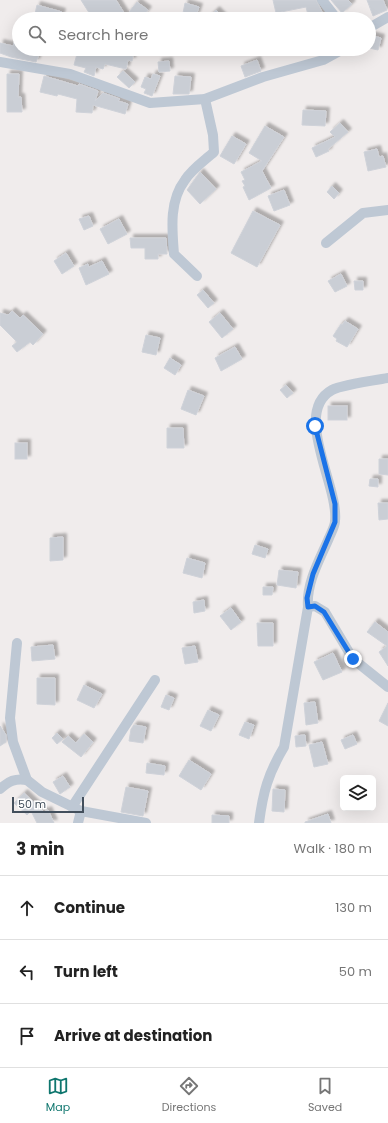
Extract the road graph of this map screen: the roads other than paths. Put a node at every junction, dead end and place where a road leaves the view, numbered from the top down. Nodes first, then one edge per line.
1 (322, 0) edge
2 (331, 12) edge
3 (388, 17) edge
4 (376, 24) edge
5 (330, 56) edge
6 (0, 62) edge
7 (204, 99) junction
8 (388, 210) edge
9 (326, 243) dead end
10 (197, 276) dead end
11 (388, 378) edge
12 (308, 607) junction
13 (17, 643) dead end
14 (155, 680) dead end
15 (388, 687) edge
16 (27, 780) junction
17 (0, 789) edge
18 (76, 809) junction
19 (78, 823) edge
20 (146, 823) edge
21 (259, 823) edge

1 - 2 street
3 - 4 street
5 - 7 street
6 - 7 street
7 - 10 street
8 - 9 street
11 - 12 street
12 - 15 street
12 - 21 street
13 - 16 street
14 - 18 street
16 - 17 street
16 - 18 street
18 - 19 street
18 - 20 street

